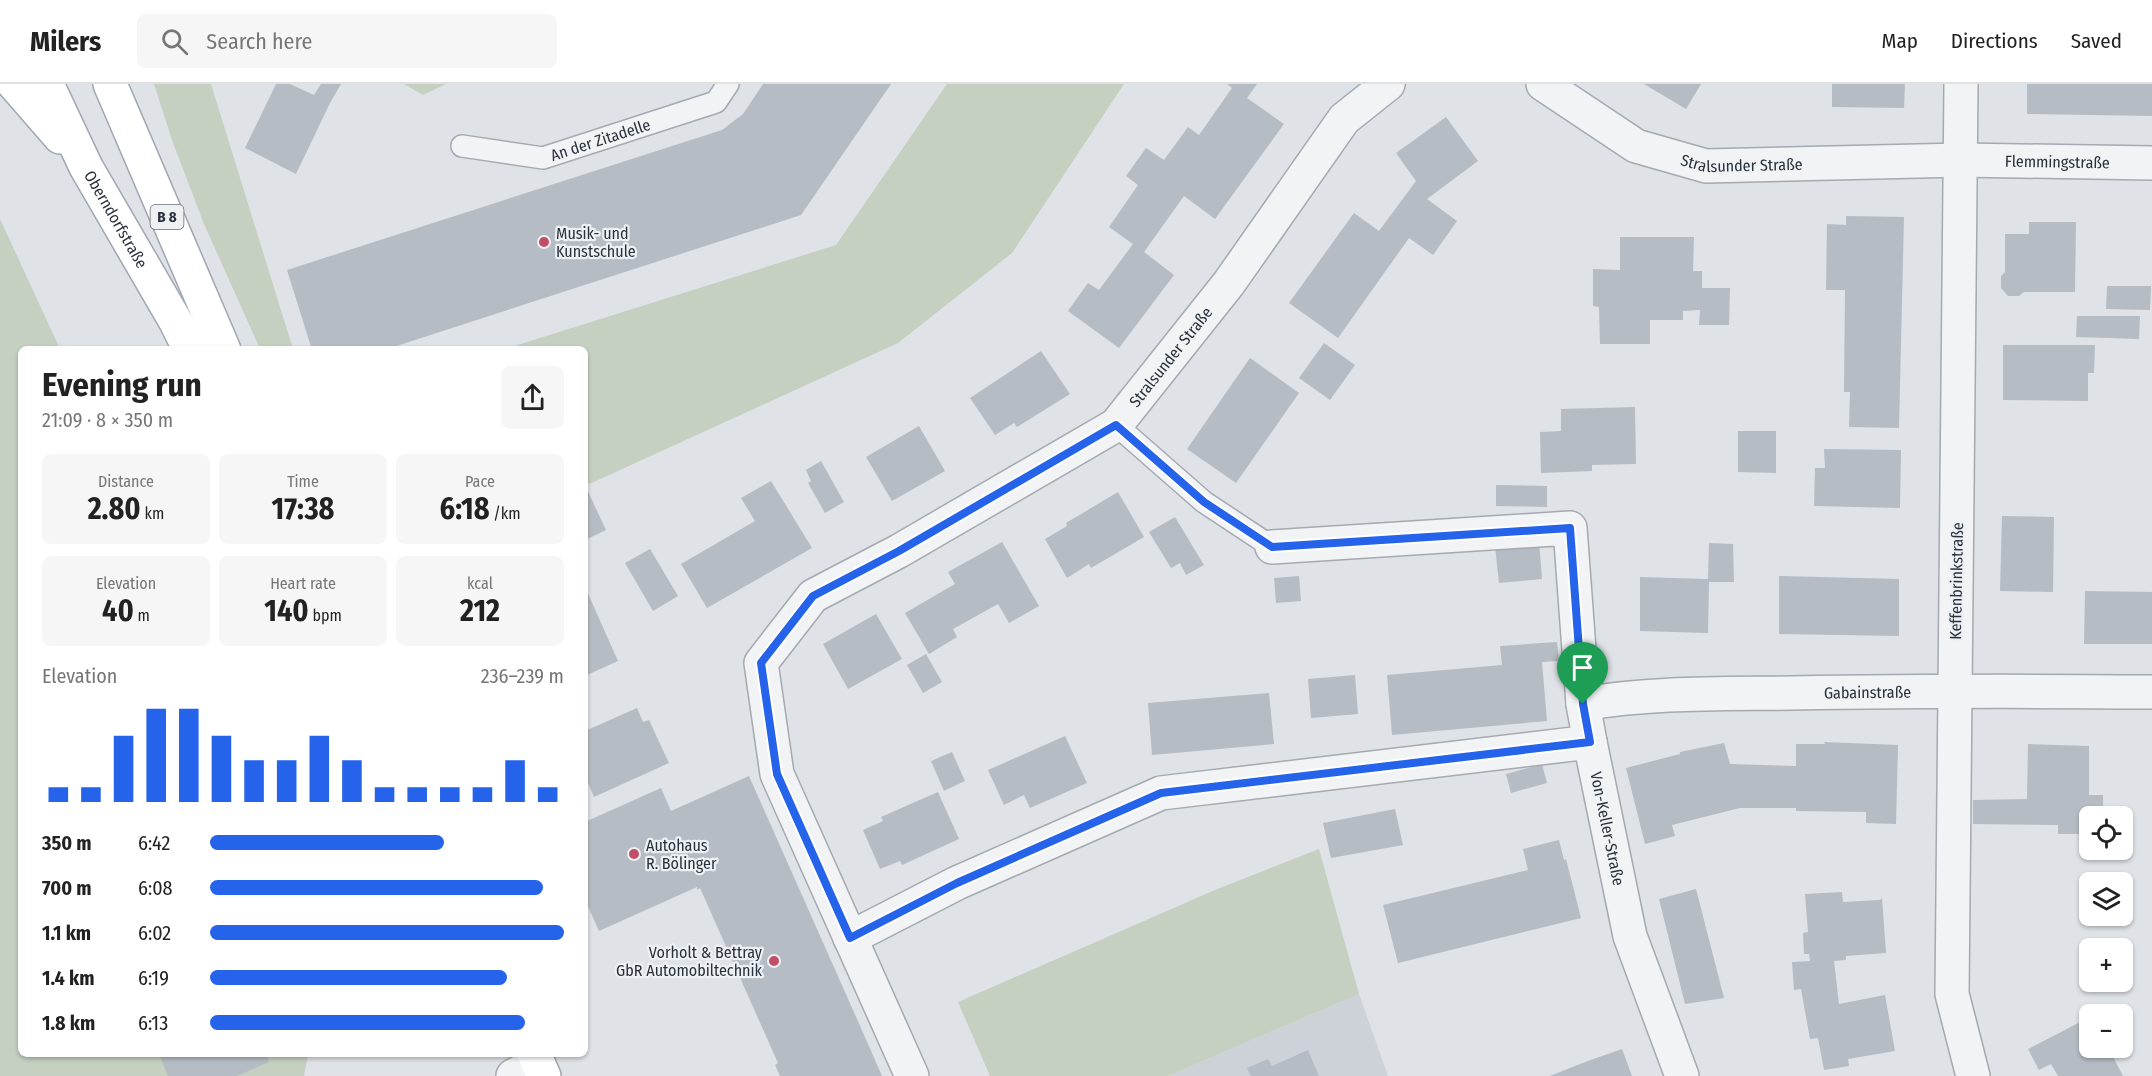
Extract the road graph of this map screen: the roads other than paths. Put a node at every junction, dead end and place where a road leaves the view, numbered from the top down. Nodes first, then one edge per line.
1 (14, 84) edge
2 (47, 84) edge
3 (110, 84) edge
4 (728, 84) edge
5 (1388, 84) edge
6 (1543, 84) edge
7 (1961, 84) edge
8 (462, 146) dead end
9 (1962, 160) junction
10 (2152, 163) edge
11 (86, 167) junction
12 (188, 346) edge
13 (222, 346) edge
14 (1116, 425) junction
15 (1272, 547) joint
16 (1955, 690) junction
17 (2152, 692) edge
18 (1583, 704) junction
19 (1590, 742) junction
20 (850, 938) junction
21 (912, 1076) edge
22 (1682, 1076) edge
23 (1973, 1076) edge

1 - 11 main road, B 8
2 - 11 main road, Oberndorfstraße / B 8
3 - 13 main road, B 8
4 - 8 lane, An der Zitadelle
5 - 14 street, Stralsunder Straße
6 - 9 street, Stralsunder Straße
7 - 9 street, Keffenbrinkstraße
9 - 10 street, Flemmingstraße
9 - 16 street, Keffenbrinkstraße
11 - 12 main road, Oberndorfstraße / B 8
14 - 15 lane, Von-Keller-Straße
14 - 20 street, Stralsunder Straße
15 - 18 street, Von-Keller-Straße
16 - 17 street, Gabainstraße
16 - 18 street, Gabainstraße
16 - 23 street, Keffenbrinkstraße
18 - 19 street, Von-Keller-Straße
19 - 20 street
19 - 22 street, Von-Keller-Straße
20 - 21 street, Stralsunder Straße

